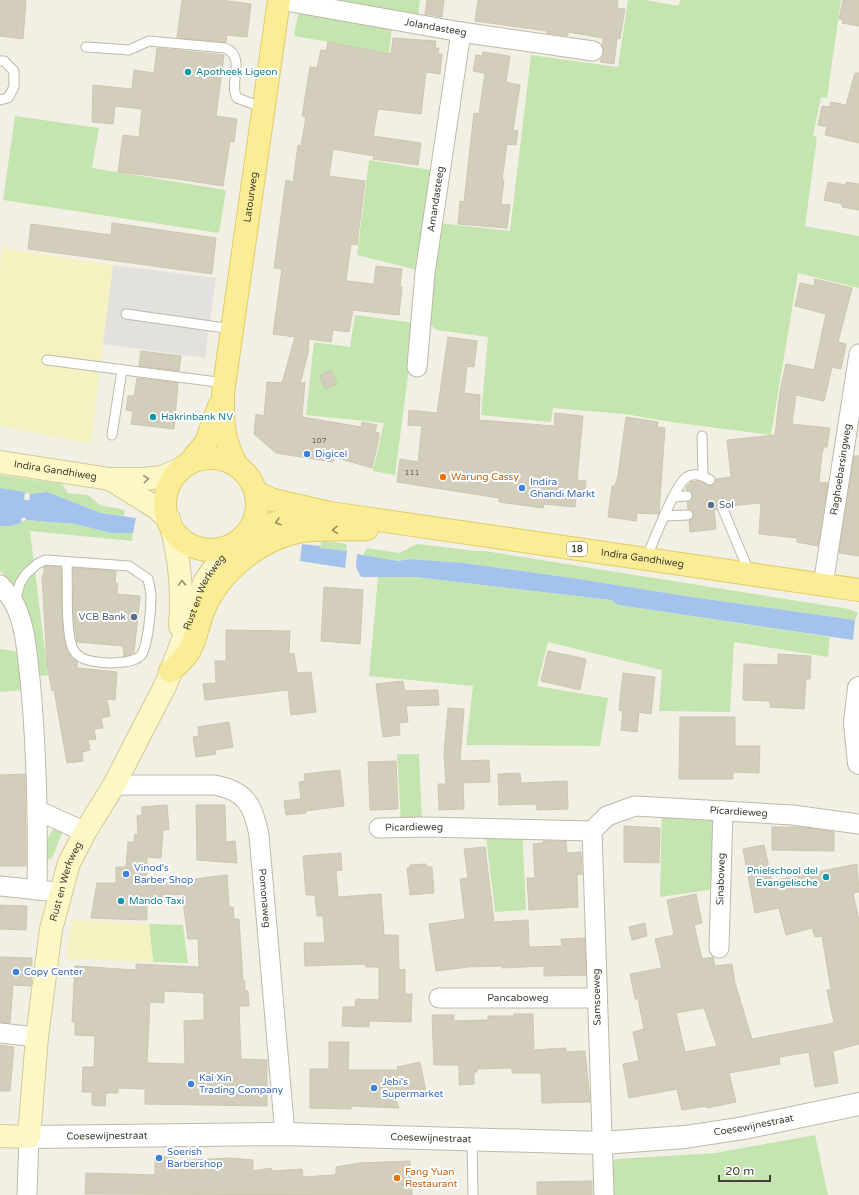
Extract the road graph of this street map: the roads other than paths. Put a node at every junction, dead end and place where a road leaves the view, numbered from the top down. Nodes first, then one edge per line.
1 (279, 0) edge
2 (461, 32) junction
3 (86, 47) dead end
4 (593, 52) dead end
5 (0, 61) edge
6 (0, 100) edge
7 (264, 108) junction
8 (126, 314) dead end
9 (232, 329) junction
10 (859, 354) edge
11 (228, 358) junction
12 (47, 360) dead end
13 (417, 367) dead end
14 (122, 370) junction
15 (224, 388) junction
16 (112, 435) dead end
17 (702, 436) dead end
18 (0, 462) edge
19 (236, 464) junction
20 (185, 466) junction
21 (110, 479) junction
22 (256, 492) junction
23 (686, 496) dead end
24 (674, 497) junction
25 (720, 511) dead end
26 (330, 513) junction
27 (688, 515) dead end
28 (664, 516) junction
29 (377, 520) junction
30 (170, 523) junction
31 (401, 524) junction
32 (243, 537) junction
33 (646, 559) junction
34 (68, 562) junction
35 (750, 574) junction
36 (0, 585) edge
37 (823, 585) junction
38 (859, 590) edge
39 (14, 603) junction
40 (178, 650) junction
41 (170, 671) junction
42 (859, 688) edge
43 (859, 763) edge
44 (114, 785) junction
45 (39, 811) junction
46 (724, 811) junction
47 (859, 824) edge
48 (378, 828) dead end
49 (592, 831) junction
50 (85, 832) junction
51 (0, 886) edge
52 (37, 890) junction
53 (61, 893) junction
54 (719, 948) dead end
55 (439, 998) dead end
56 (597, 998) junction
57 (0, 1033) edge
58 (37, 1037) junction
59 (859, 1104) edge
60 (285, 1134) junction
61 (0, 1136) edge
62 (29, 1137) junction
63 (472, 1139) junction
64 (602, 1143) junction
65 (27, 1195) edge
66 (473, 1195) edge
67 (604, 1195) edge

1 - 2 street, Jolandasteeg
1 - 7 main road, Latourweg
2 - 4 street, Jolandasteeg
2 - 13 street, Amandasteeg
3 - 7 lane
5 - 6 lane
7 - 9 main road, Latourweg
8 - 9 lane
9 - 11 main road, Latourweg
10 - 37 street, Raghoebarsingweg
11 - 15 main road, Latourweg
11 - 29 main road
12 - 14 lane
14 - 15 lane
14 - 16 lane
15 - 19 main road, Latourweg
15 - 20 main road, Latourweg
17 - 24 lane
18 - 21 main road, Indira Gandhiweg
19 - 20 main road
19 - 22 main road
21 -> 20 main road, Indira Gandhiweg
20 - 30 main road
21 - 30 main road, Indira Gandhiweg
22 - 26 main road, Indira Gandhiweg / 18
22 - 32 main road
23 - 24 lane
24 - 28 lane
25 - 35 lane
26 - 29 main road, Indira Gandhiweg / 18
26 -> 32 main road, Indira Gandhiweg / 18
27 - 28 lane
28 - 33 lane
29 - 31 main road, Indira Gandhiweg / 18
30 - 32 main road
40 -> 30 main road, Rust en Werkweg
31 - 33 main road, Indira Gandhiweg / 18
31 -> 41 main road
32 - 40 main road, Rust en Werkweg
33 - 35 main road, Indira Gandhiweg / 18
34 - 34 lane
34 - 39 lane
35 - 37 main road, Indira Gandhiweg / 18
36 - 39 street
37 - 38 main road, Indira Gandhiweg / 18
39 - 45 street
40 - 41 main road, Rust en Werkweg
41 - 44 main road, Rust en Werkweg
42 - 43 street
44 - 50 main road, Rust en Werkweg
44 - 60 street, Pomonaweg
45 - 50 street
45 - 52 street
46 - 47 street, Picardieweg
46 - 49 street, Picardieweg
46 - 54 street, Sinaboweg
48 - 49 street, Picardieweg
49 - 56 street, Samsoeweg
50 - 53 main road, Rust en Werkweg
51 - 52 street
52 - 53 street
53 - 58 main road, Rust en Werkweg
55 - 56 street, Pancaboweg
56 - 64 street, Samsoeweg
57 - 58 street
58 - 62 main road, Rust en Werkweg
59 - 64 street, Coesewijnestraat
60 - 62 street, Coesewijnestraat
60 - 63 street, Coesewijnestraat
61 - 62 main road, Coesewijnestraat
62 - 65 street
63 - 64 street, Coesewijnestraat
63 - 66 lane
64 - 67 street, Samsoeweg

